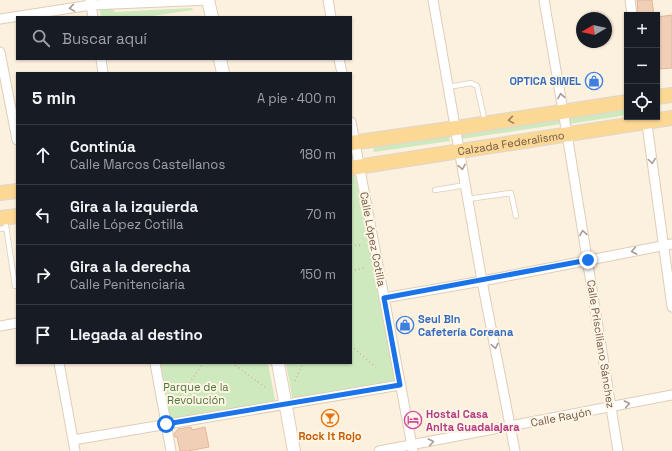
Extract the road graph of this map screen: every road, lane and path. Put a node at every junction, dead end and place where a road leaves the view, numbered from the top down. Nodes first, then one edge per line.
1 (209, 0) edge
2 (328, 0) edge
3 (433, 0) edge
4 (544, 0) edge
5 (630, 0) edge
6 (91, 3) edge
7 (632, 12) edge
8 (16, 16) edge
9 (17, 16) edge
10 (93, 16) edge
11 (212, 16) edge
12 (331, 16) edge
13 (0, 19) edge
14 (0, 52) edge
15 (101, 60) edge
16 (220, 60) edge
17 (339, 60) edge
18 (104, 72) edge
19 (223, 72) edge
20 (342, 72) edge
21 (448, 87) junction
22 (672, 95) edge
23 (660, 97) edge
24 (624, 102) edge
25 (563, 111) junction
26 (672, 118) edge
27 (660, 119) edge
28 (646, 120) edge
29 (485, 124) junction
30 (456, 128) junction
31 (352, 132) edge
32 (567, 134) junction
33 (16, 135) edge
34 (353, 143) edge
35 (460, 152) junction
36 (355, 167) edge
37 (466, 185) junction
38 (435, 190) dead end
39 (16, 191) edge
40 (0, 193) edge
41 (468, 199) junction
42 (516, 216) dead end
43 (6, 222) edge
44 (360, 244) dead end
45 (668, 245) edge
46 (352, 246) edge
47 (588, 260) junction
48 (365, 268) dead end
49 (352, 271) edge
50 (482, 280) junction
51 (15, 286) dead end
52 (384, 298) junction
53 (672, 307) edge
54 (16, 323) edge
55 (0, 326) edge
56 (352, 347) edge
57 (59, 364) edge
58 (155, 364) edge
59 (202, 364) edge
60 (233, 364) edge
61 (278, 364) edge
62 (303, 364) edge
63 (376, 367) dead end
64 (295, 381) dead end
65 (400, 385) junction
66 (265, 387) dead end
67 (672, 395) edge
68 (176, 402) dead end
69 (285, 404) junction
70 (611, 407) junction
71 (166, 424) junction
72 (510, 426) junction
73 (73, 440) junction
74 (412, 448) edge
75 (72, 451) edge
76 (75, 451) edge
77 (171, 451) edge
78 (294, 451) edge
79 (379, 451) edge
80 (515, 451) edge
81 (618, 451) edge

1 - 6 street
1 - 11 main road
2 - 12 street
3 - 21 street
25 -> 4 street, Calle Prisciliano Sánchez
5 - 7 street
6 -> 9 street
6 - 10 street
8 -> 13 street
14 - 33 street
15 - 18 street
16 - 19 main road
17 - 20 street
21 - 29 lane
21 - 30 street
22 - 23 main road
24 - 25 main road
25 -> 29 main road
25 - 32 street, Calle Prisciliano Sánchez
26 - 27 main road, Calzada Federalismo
28 - 32 main road, Calzada Federalismo
28 -> 45 street
29 - 30 main road
30 - 34 main road
30 - 35 street
31 - 34 street, Calle López Cotilla
32 - 35 main road, Calzada Federalismo
47 -> 32 street, Calle Prisciliano Sánchez
34 - 36 street, Calle López Cotilla
35 - 36 main road, Calzada Federalismo
35 -> 37 street
36 - 52 street, Calle López Cotilla
37 - 38 lane
37 - 41 street
39 - 40 main road
41 - 42 lane
41 - 50 street
43 - 51 lane
44 - 46 path
45 -> 47 street
45 - 53 street
47 - 50 street
47 - 70 street, Calle Prisciliano Sánchez
48 - 49 path
50 - 52 street
50 -> 72 street
52 - 65 street, Calle López Cotilla
54 - 55 street
56 - 63 path
57 - 73 street
58 - 71 street
59 - 68 path
60 - 66 path
61 - 69 main road
62 - 64 path
65 - 69 street
65 - 74 street, Calle López Cotilla
70 -> 67 street, Calle Rayón
69 - 71 street
69 - 78 main road
70 - 72 street, Calle Rayón
70 - 81 street, Calle Prisciliano Sánchez
71 - 73 street
71 - 77 street
74 -> 72 street, Calle Rayón
72 - 80 street
73 - 76 street
74 - 79 street, Calle Rayón
75 - 76 street

